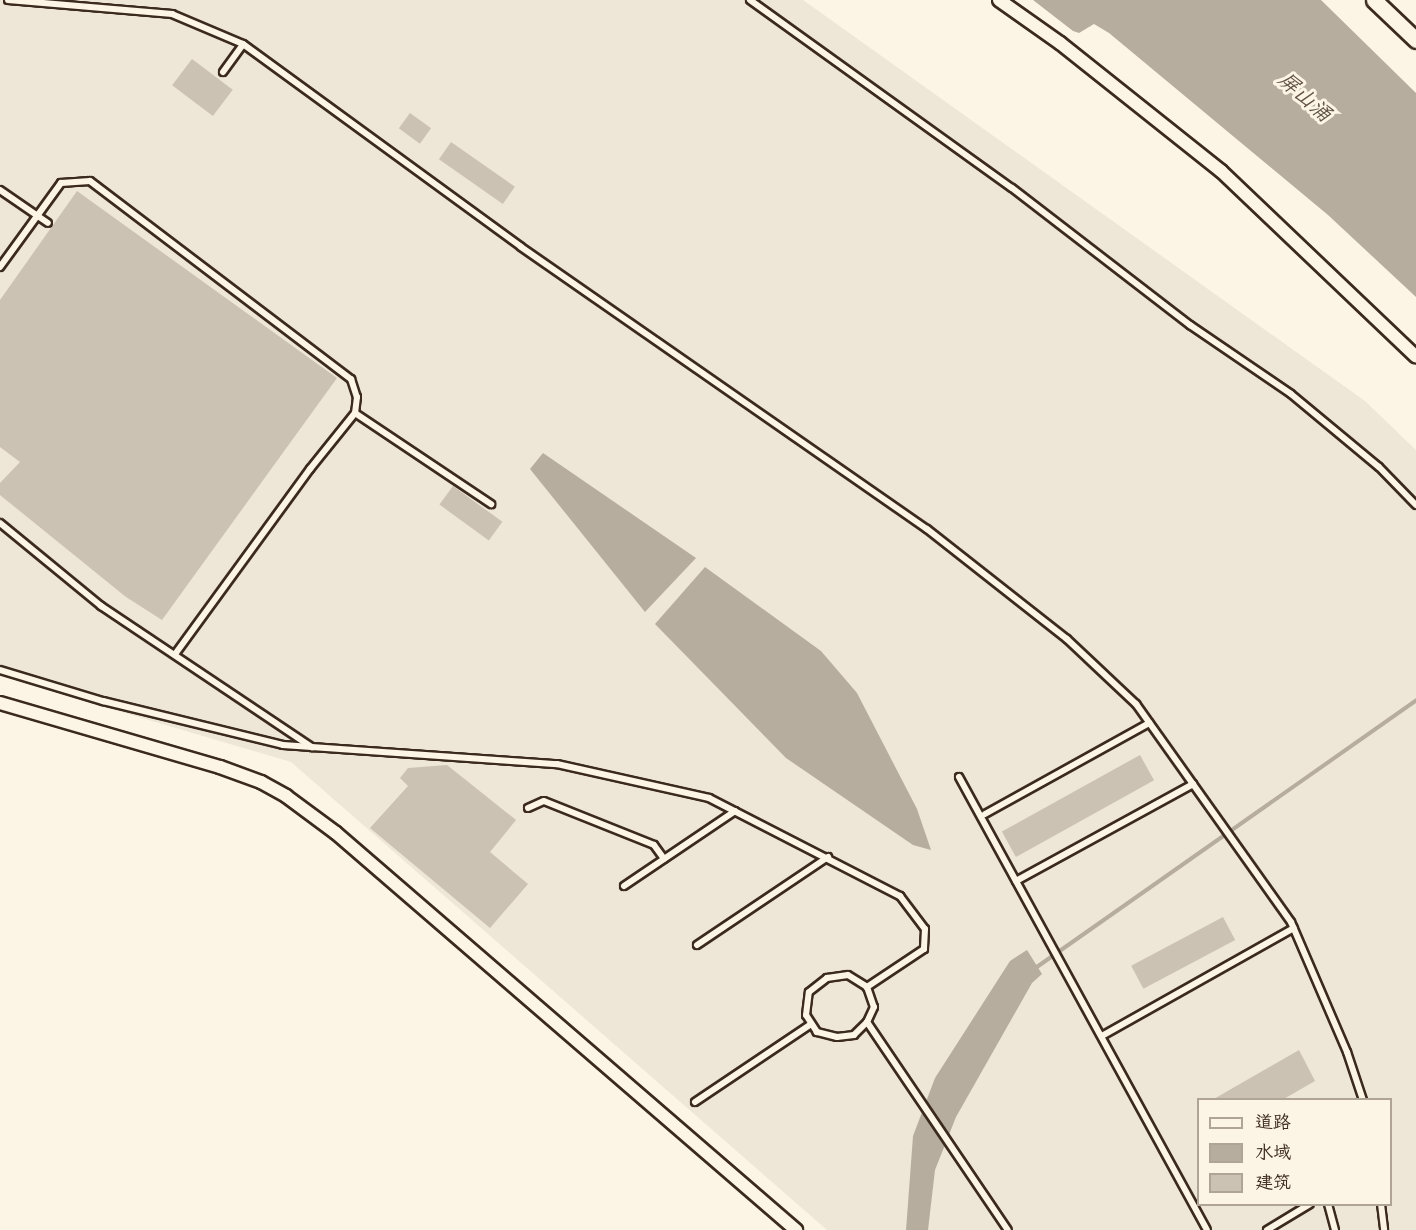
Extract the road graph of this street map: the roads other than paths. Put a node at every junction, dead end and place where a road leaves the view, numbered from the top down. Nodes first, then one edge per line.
1 (8, 0) edge
2 (750, 0) edge
3 (999, 0) edge
4 (1374, 0) edge
5 (1416, 40) edge
6 (243, 44) junction
7 (223, 72) dead end
8 (0, 190) edge
9 (38, 214) junction
10 (48, 223) dead end
11 (0, 267) edge
12 (1416, 357) edge
13 (355, 413) junction
14 (490, 504) dead end
15 (1416, 504) edge
16 (0, 523) edge
17 (176, 653) junction
18 (0, 670) edge
19 (0, 703) edge
20 (1149, 723) junction
21 (312, 747) junction
22 (959, 777) dead end
23 (1193, 784) junction
24 (528, 808) dead end
25 (735, 811) junction
26 (985, 814) dead end
27 (828, 856) junction
28 (664, 859) junction
29 (1016, 880) junction
30 (624, 886) dead end
31 (1294, 928) junction
32 (698, 945) dead end
33 (867, 987) junction
34 (867, 1022) junction
35 (811, 1024) junction
36 (1102, 1036) junction
37 (1362, 1098) edge
38 (695, 1102) dead end
39 (1307, 1206) edge
40 (1329, 1206) edge
41 (1381, 1206) edge
42 (796, 1230) edge
43 (1008, 1230) edge
44 (1207, 1230) edge
45 (1268, 1230) edge
46 (1335, 1230) edge
47 (1384, 1230) edge

1 - 6 lane
2 - 15 lane
3 - 12 street
4 - 5 street
6 - 7 lane
6 - 20 lane
8 - 9 lane
9 - 10 lane
9 - 11 lane
9 - 13 lane
13 - 14 lane
13 - 17 lane
16 - 17 lane
17 - 21 lane
18 - 21 lane
19 - 42 street
20 - 23 lane
20 - 26 lane
21 - 25 lane
22 - 29 lane
23 - 29 lane
23 - 31 lane
24 - 28 lane
25 - 27 lane
25 - 28 lane
27 - 32 lane
27 - 33 lane
28 - 30 lane
29 - 36 lane
31 - 36 lane
31 - 37 lane
33 - 34 lane
33 - 35 lane
34 - 35 lane
34 - 43 lane
35 - 38 lane
36 - 44 lane
39 - 45 lane
40 - 46 lane
41 - 47 lane

